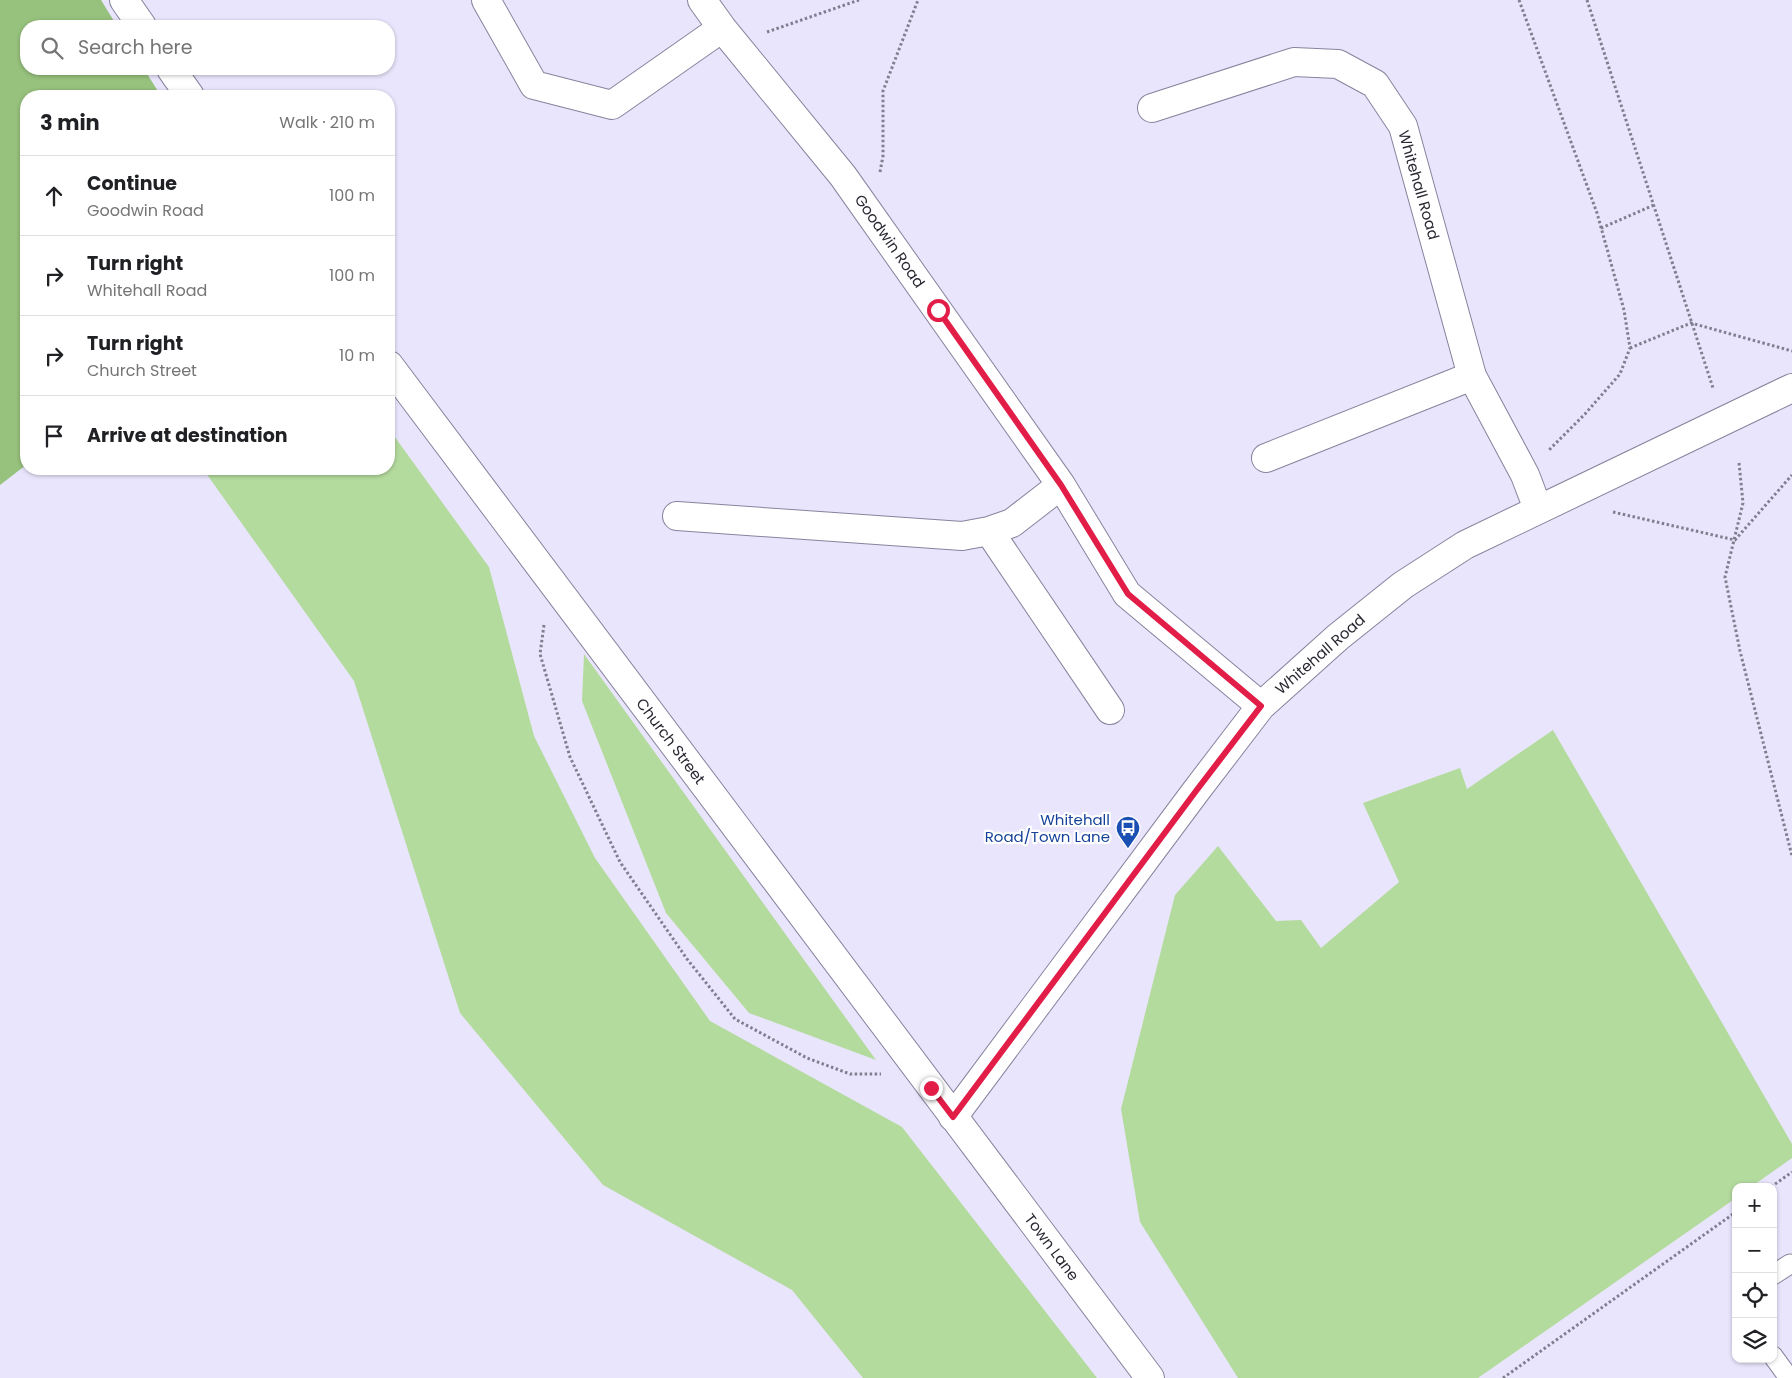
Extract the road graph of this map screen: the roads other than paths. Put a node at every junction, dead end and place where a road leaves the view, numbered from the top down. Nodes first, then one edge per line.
1 (124, 0) edge
2 (486, 0) edge
3 (702, 0) edge
4 (138, 20) edge
5 (728, 36) junction
6 (175, 75) edge
7 (186, 90) edge
8 (1152, 108) dead end
9 (395, 373) edge
10 (1472, 376) junction
11 (1792, 388) edge
12 (1266, 458) dead end
13 (1061, 485) junction
14 (1538, 509) junction
15 (677, 516) dead end
16 (989, 531) junction
17 (1261, 706) junction
18 (1110, 710) dead end
19 (953, 1117) junction
20 (1790, 1264) dead end
21 (1776, 1273) edge
22 (1777, 1362) edge
23 (1150, 1378) edge
24 (1788, 1378) edge

1 - 4 street
2 - 5 street
3 - 5 street, Goodwin Road
5 - 13 street, Goodwin Road
6 - 7 street
8 - 10 street, Whitehall Road
9 - 19 street, Church Street
10 - 12 street
10 - 14 street, Whitehall Road
11 - 14 street, Whitehall Road
13 - 16 street
13 - 17 street, Goodwin Road
14 - 17 street, Whitehall Road
15 - 16 street
16 - 18 street
17 - 19 street, Whitehall Road
19 - 23 street, Town Lane
20 - 21 lane
22 - 24 lane

